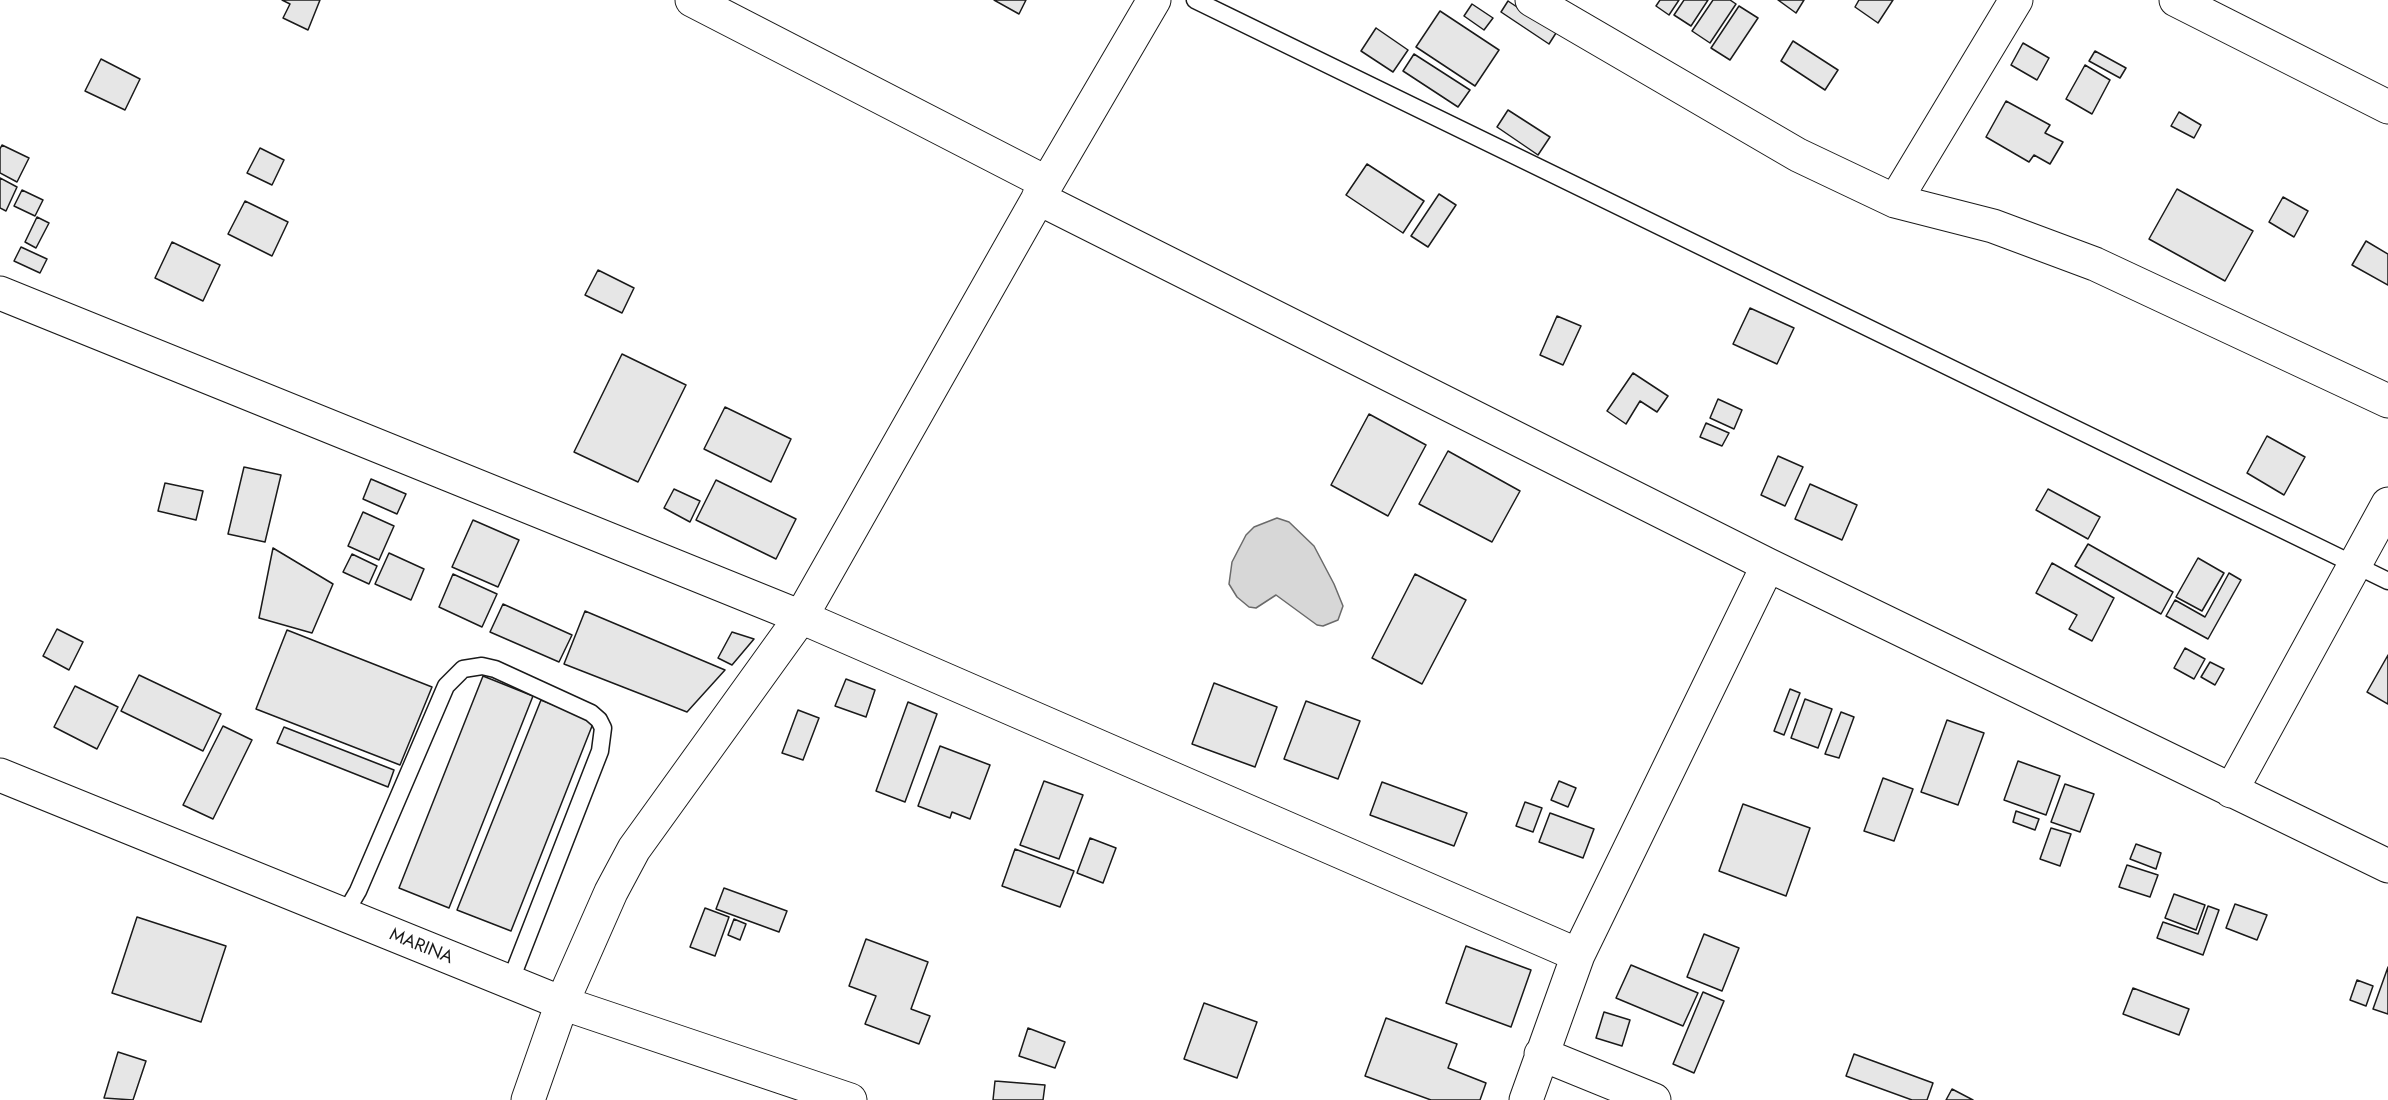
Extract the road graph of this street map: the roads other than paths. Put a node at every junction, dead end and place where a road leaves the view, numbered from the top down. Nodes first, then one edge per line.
1 (692, 0) edge
2 (1154, 0) edge
3 (1195, 0) edge
4 (1532, 0) edge
5 (2016, 0) edge
6 (2176, 0) edge
7 (2388, 106) edge
8 (1043, 191) junction
9 (1895, 201) junction
10 (0, 293) edge
11 (2388, 400) edge
12 (2388, 504) edge
13 (1768, 565) junction
14 (2354, 565) junction
15 (2388, 581) edge
16 (801, 617) junction
17 (0, 775) edge
18 (2231, 791) junction
19 (2388, 866) edge
20 (344, 915) junction
21 (1578, 955) junction
22 (510, 982) junction
23 (562, 1003) junction
24 (1541, 1054) junction
25 (528, 1100) edge
26 (850, 1100) edge
27 (1526, 1100) edge
28 (1654, 1100) edge

1 - 8 street
2 - 8 street
3 - 14 lane
4 - 9 street
5 - 9 street
6 - 7 street
8 - 13 street
8 - 16 street
9 - 11 street
10 - 16 street
12 - 14 street
13 - 18 street
13 - 21 street
14 - 15 lane
14 - 18 street
16 - 21 street
16 - 23 street
17 - 20 street, MARINA
18 - 19 street
20 - 22 street, MARINA
20 - 22 lane
21 - 24 street
22 - 23 street, MARINA
23 - 25 street
23 - 26 street, MARINA
24 - 27 street
24 - 28 street

